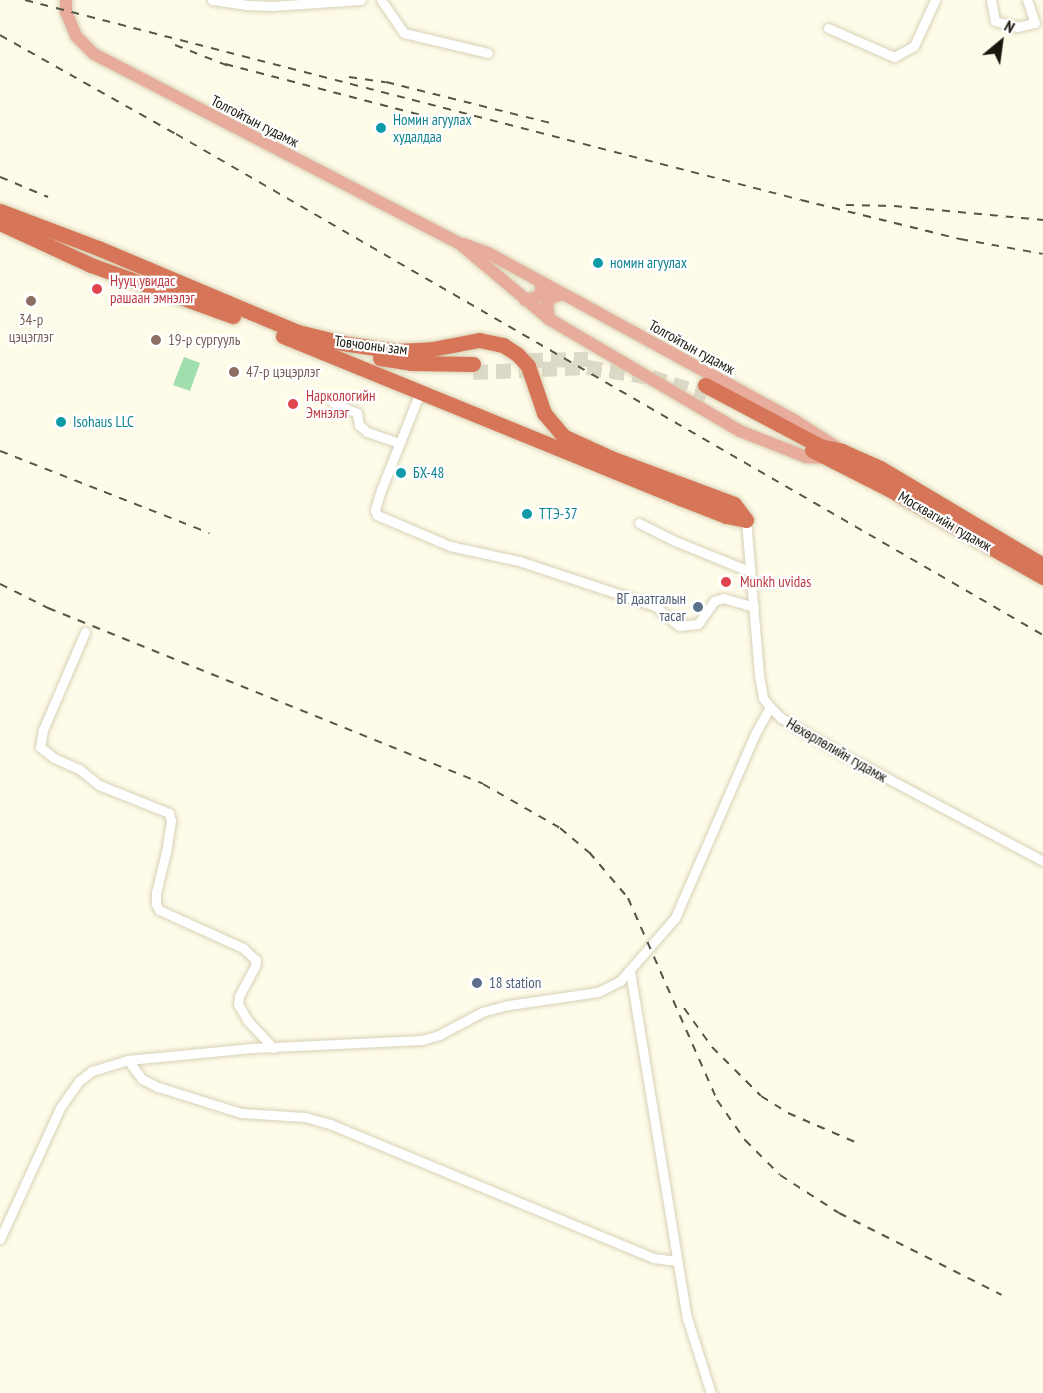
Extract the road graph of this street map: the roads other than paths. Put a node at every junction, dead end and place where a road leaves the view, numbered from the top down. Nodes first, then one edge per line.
1 (66, 0) edge
2 (212, 0) edge
3 (361, 0) edge
4 (381, 0) edge
5 (935, 0) edge
6 (991, 0) edge
7 (1027, 0) edge
8 (1035, 21) junction
9 (828, 28) dead end
10 (1043, 31) edge
11 (488, 53) dead end
12 (0, 211) edge
13 (0, 223) edge
14 (460, 244) junction
15 (541, 282) junction
16 (564, 294) junction
17 (525, 300) junction
18 (549, 319) junction
19 (342, 343) junction
20 (348, 363) junction
21 (420, 392) junction
22 (332, 402) dead end
23 (399, 443) junction
24 (842, 451) junction
25 (827, 458) junction
26 (852, 463) junction
27 (746, 520) junction
28 (639, 523) dead end
29 (1043, 565) edge
30 (749, 571) junction
31 (1043, 577) edge
32 (754, 607) junction
33 (85, 632) dead end
34 (770, 707) junction
35 (1043, 861) edge
36 (630, 971) junction
37 (273, 1048) junction
38 (128, 1060) junction
39 (0, 1239) edge
40 (677, 1261) junction
41 (711, 1393) edge

1 - 14 main road, Толгойтын гудамж
2 - 3 street
4 - 11 street
5 - 9 street
6 - 8 street
7 - 8 street
8 - 10 street
12 - 19 highway, Товчооны зам
13 - 20 highway, Товчооны зам
14 - 15 main road, Толгойтын гудамж
14 - 17 main road, Толгойтын гудамж
15 - 16 main road, Толгойтын гудамж
15 - 17 main road
16 - 18 main road
16 - 24 main road, Толгойтын гудамж
17 - 18 main road, Толгойтын гудамж
18 - 25 main road, Толгойтын гудамж
19 - 20 highway
19 - 27 highway, Товчооны зам
20 - 21 highway, Товчооны зам
21 - 23 street
21 - 27 highway, Товчооны зам
22 - 23 street
23 - 32 street
24 - 25 highway
24 - 26 highway
25 - 26 highway
26 - 29 highway, Москвагийн гудамж
26 - 31 highway, Москвагийн гудамж
27 - 30 street
28 - 30 street
30 - 32 street
32 - 34 street
33 - 37 street
34 - 35 street, Нөхөрлөлийн гудамж
34 - 36 street
36 - 37 street
36 - 40 street
37 - 38 street
38 - 39 street
38 - 40 street
40 - 41 street

